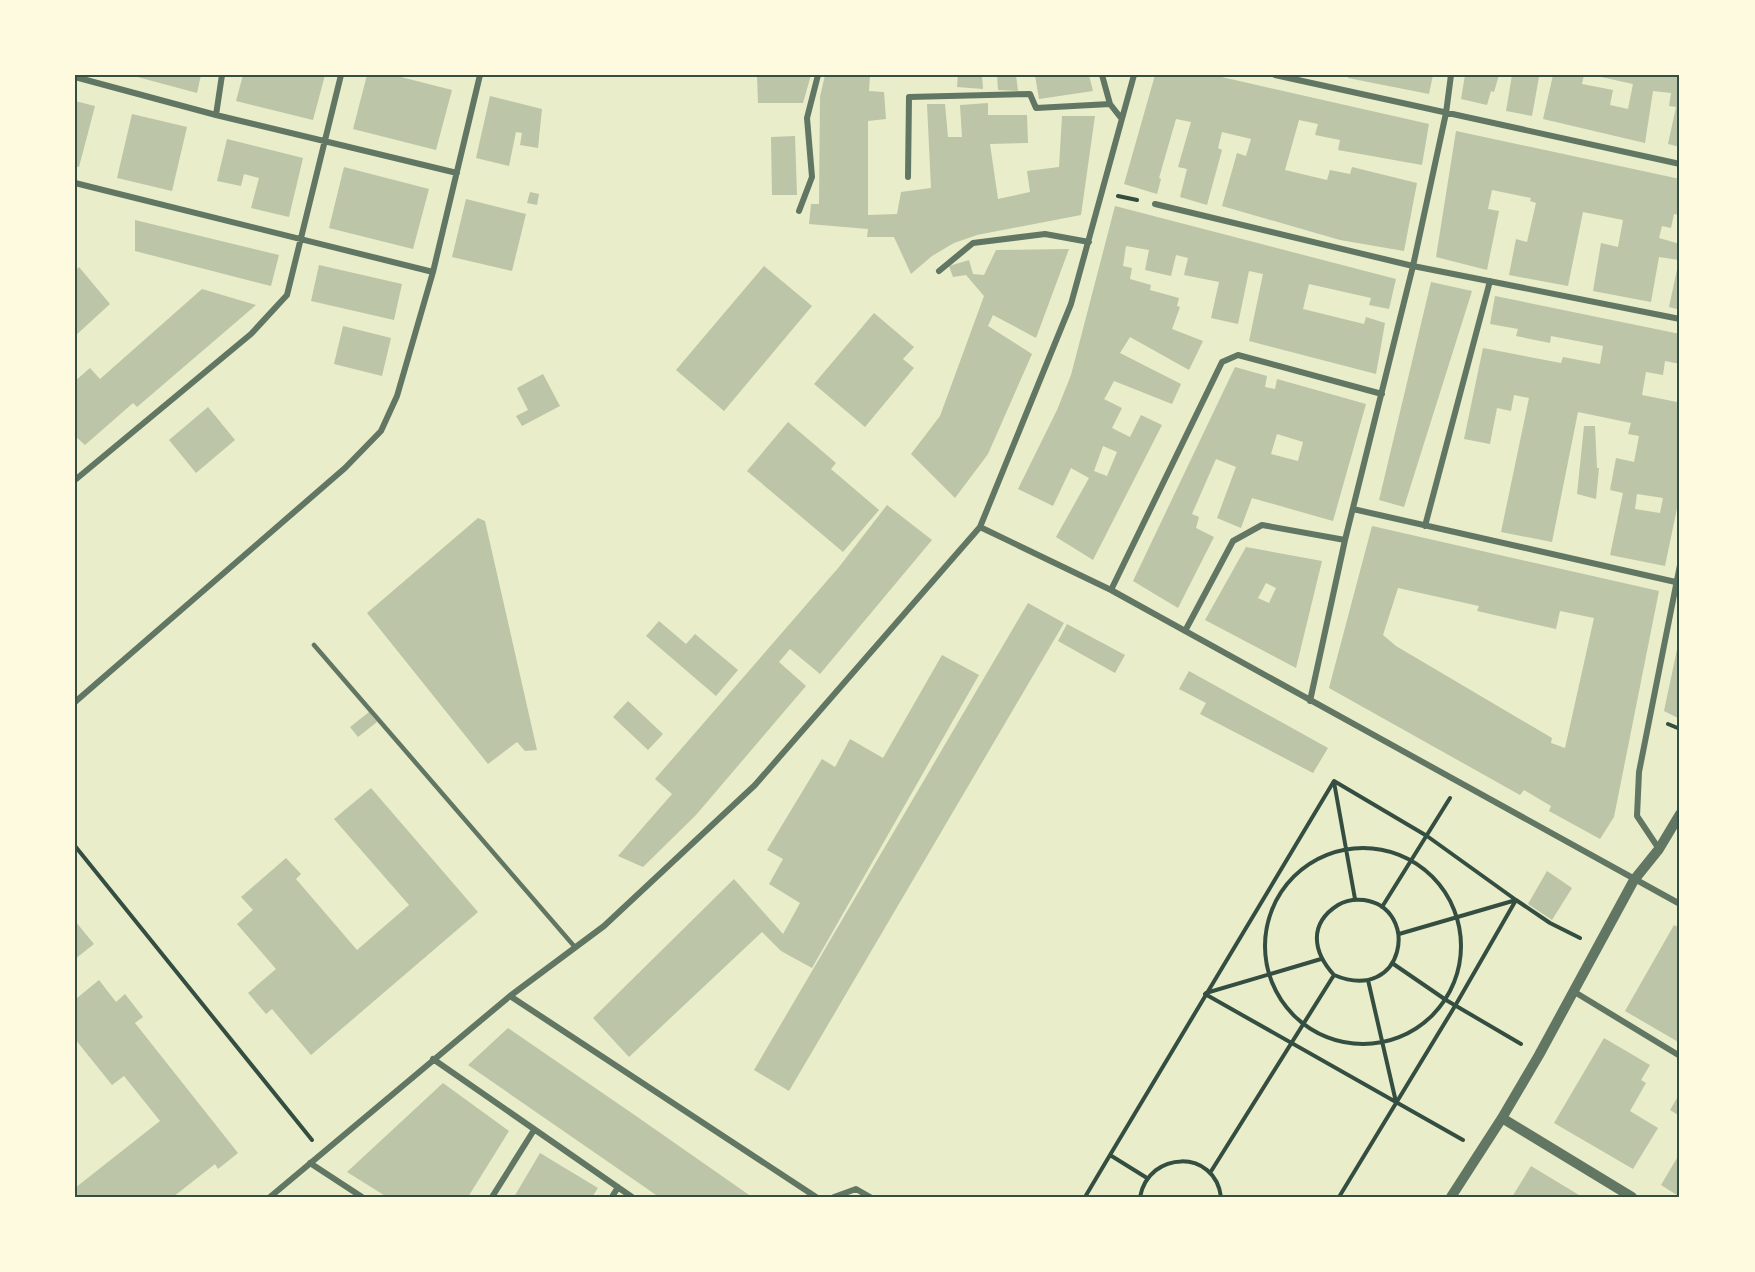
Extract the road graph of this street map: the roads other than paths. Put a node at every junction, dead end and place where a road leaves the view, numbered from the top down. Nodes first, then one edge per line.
1 (222, 75) edge
2 (341, 75) edge
3 (480, 75) edge
4 (818, 75) edge
5 (1102, 75) edge
6 (1134, 75) edge
7 (1275, 75) edge
8 (1451, 75) edge
9 (75, 77) edge
10 (1110, 104) junction
11 (1446, 113) junction
12 (216, 115) junction
13 (1121, 118) junction
14 (324, 141) junction
15 (1680, 164) edge
16 (456, 173) junction
17 (908, 177) dead end
18 (75, 183) edge
19 (1155, 204) road end
20 (799, 211) dead end
21 (301, 239) junction
22 (1089, 242) junction
23 (1413, 266) junction
24 (433, 272) junction
25 (939, 272) dead end
26 (1490, 281) junction
27 (1680, 319) edge
28 (1382, 394) junction
29 (75, 469) edge
30 (81, 474) junction
31 (75, 480) edge
32 (1353, 509) junction
33 (1425, 526) junction
34 (980, 527) junction
35 (1345, 540) junction
36 (1680, 565) edge
37 (1678, 583) edge
38 (1111, 590) junction
39 (1185, 631) junction
40 (314, 645) dead end
41 (1310, 700) junction
42 (75, 702) edge
43 (1680, 814) edge
44 (1659, 849) junction
45 (1634, 880) junction
46 (1680, 904) edge
47 (574, 946) junction
48 (1572, 991) junction
49 (510, 996) junction
50 (1680, 1056) edge
51 (433, 1059) junction
52 (1502, 1118) junction
53 (534, 1130) junction
54 (310, 1162) junction
55 (618, 1187) junction
56 (270, 1197) edge
57 (362, 1197) edge
58 (492, 1197) edge
59 (612, 1197) edge
60 (632, 1197) edge
61 (816, 1197) edge
62 (834, 1197) edge
63 (870, 1197) edge
64 (1451, 1197) edge
65 (1632, 1197) edge

1 - 12 street
2 - 14 street
3 - 16 street
4 - 20 street
5 - 10 street
6 - 13 street
7 - 11 street
8 - 11 street
9 - 12 street
10 - 13 street
10 - 17 street
11 - 15 street
11 - 23 street
12 - 14 street
13 - 22 street
14 - 16 street
14 - 21 street
16 - 24 street
18 - 21 street
19 - 23 street
21 - 24 street
21 - 30 street
22 - 25 street
22 - 34 street
23 - 26 street
23 - 28 street
24 - 42 street
26 - 27 street
26 - 33 street
28 - 32 street
28 - 38 street
29 - 30 street
30 - 31 street
32 - 33 street
32 - 35 street
33 - 37 street
34 - 38 street
34 - 47 street
35 - 39 street
35 - 41 street
36 - 37 street
37 - 44 street
38 - 39 street
39 - 41 street
40 - 47 lane
41 - 45 street
43 - 44 street
44 - 45 street
45 - 46 street
45 - 48 street
47 - 49 street
48 - 50 street
48 - 52 street
49 - 51 street
49 - 61 street
51 - 53 street
51 - 54 street
52 - 64 street
52 - 65 street
53 - 55 street
53 - 58 street
54 - 56 street
54 - 57 street
55 - 59 street
55 - 60 street
62 - 63 street

